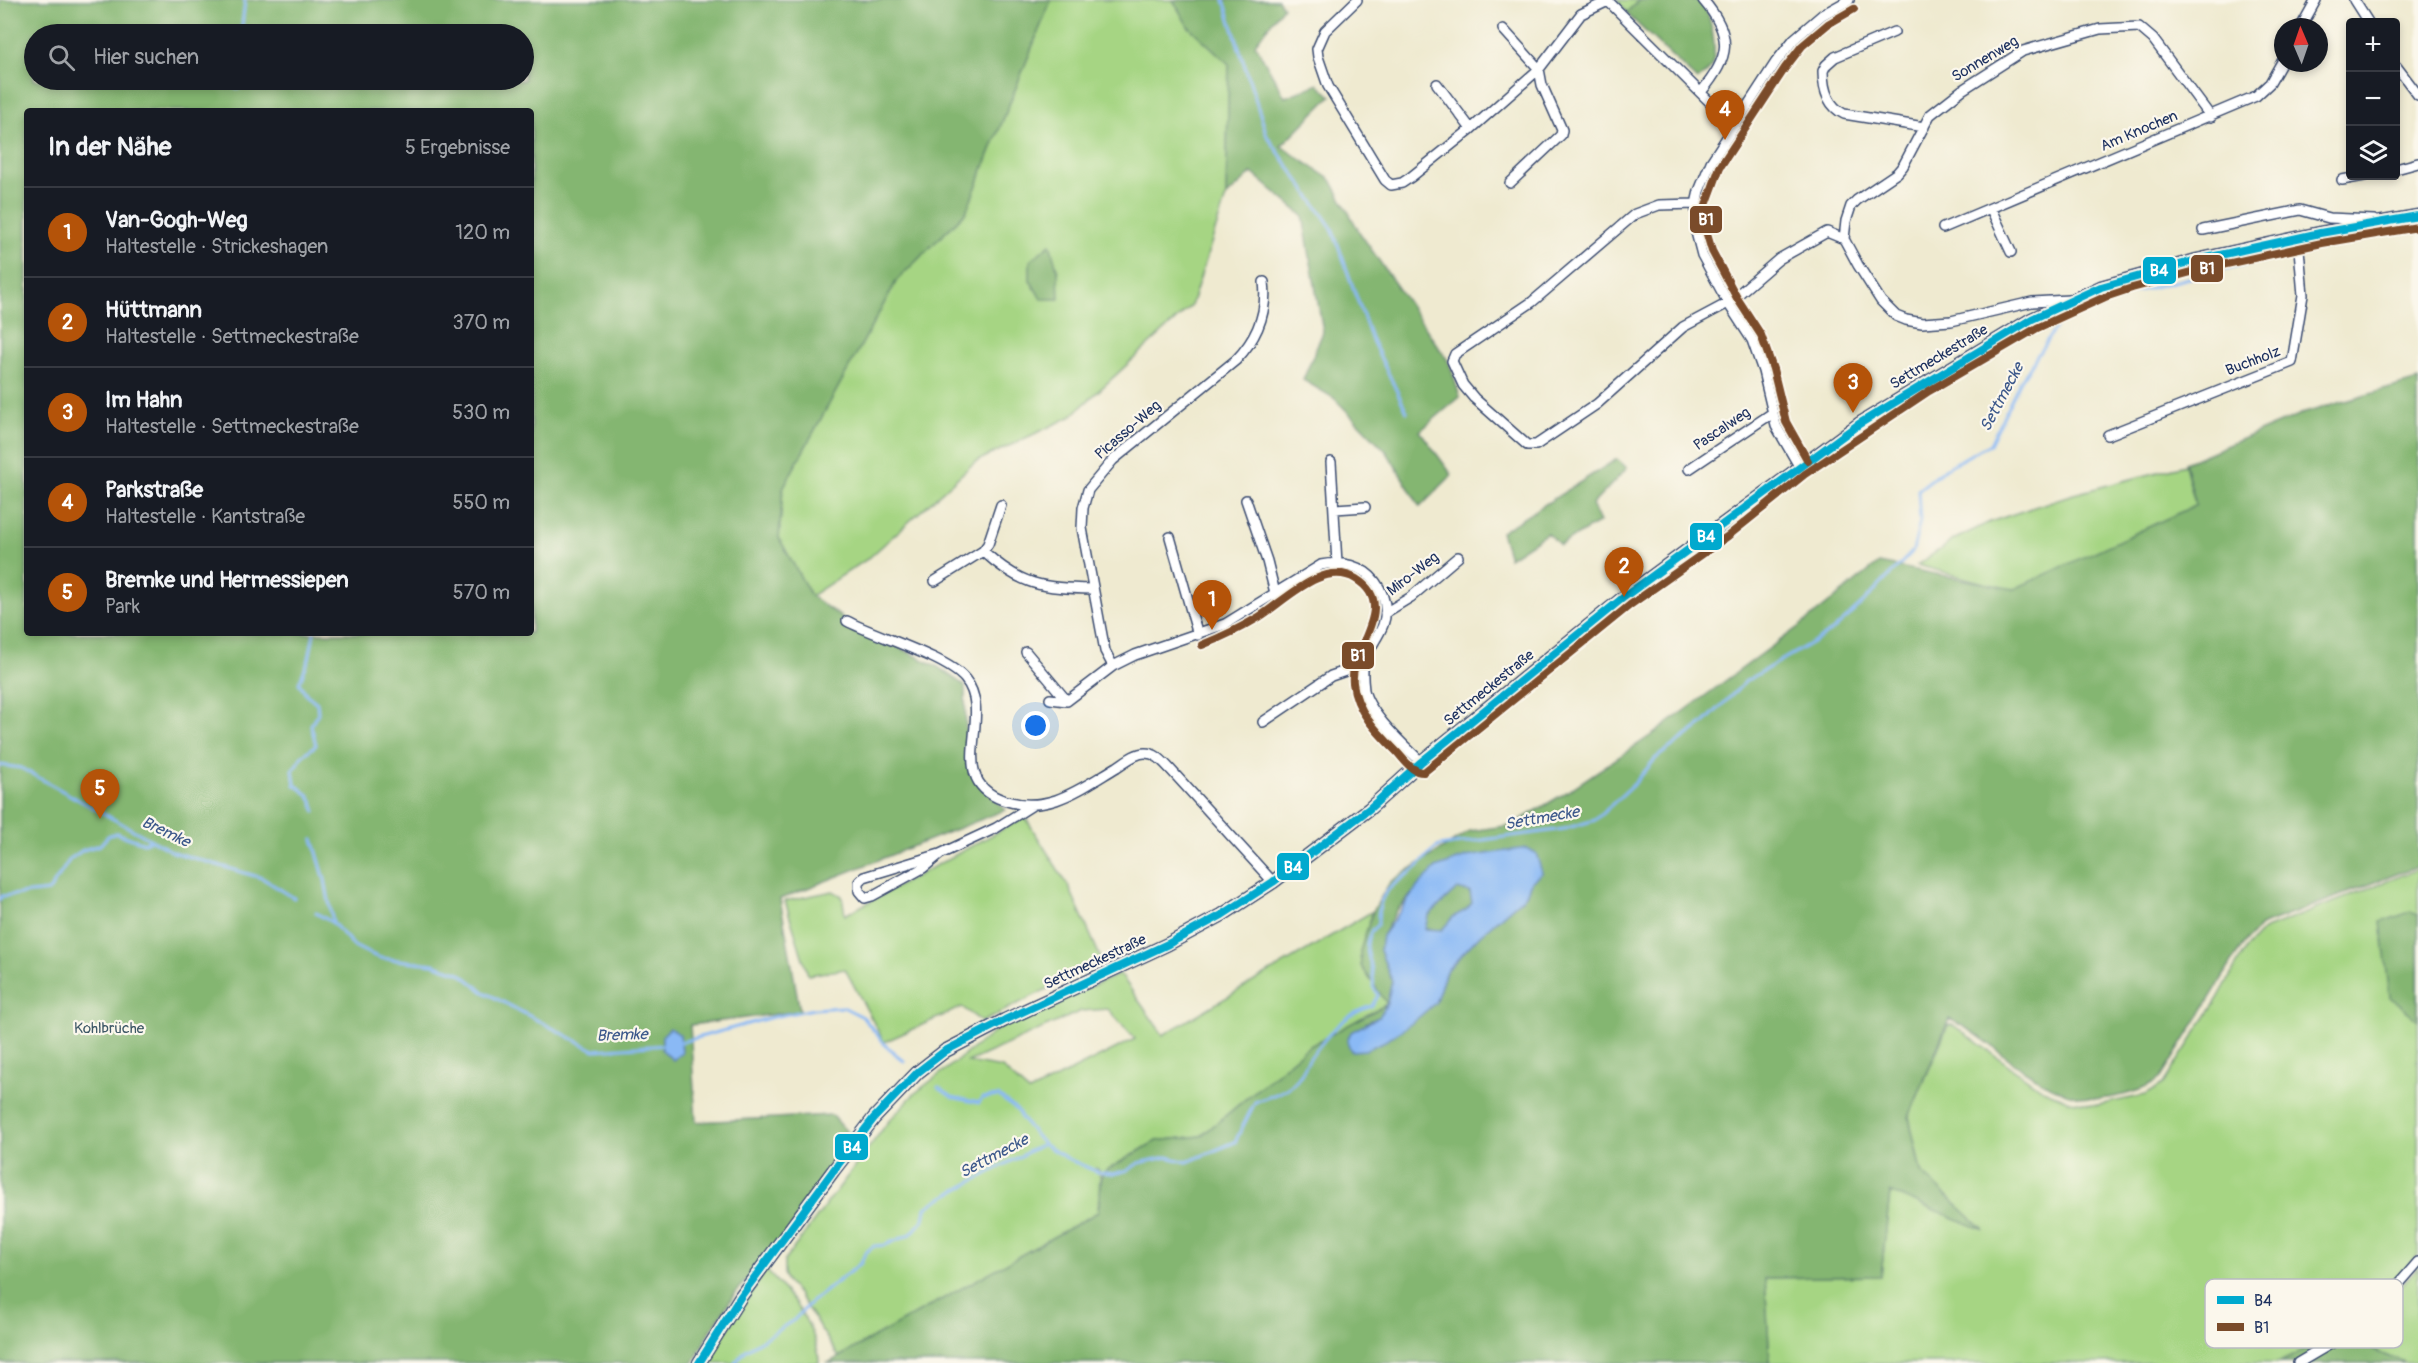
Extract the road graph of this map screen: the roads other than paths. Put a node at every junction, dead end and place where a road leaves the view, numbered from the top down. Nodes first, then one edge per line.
1 (1357, 0) edge
2 (1608, 0) edge
3 (1703, 0) edge
4 (1849, 0) edge
5 (2316, 0) edge
6 (2354, 0) edge
7 (2306, 18) edge
8 (2365, 18) edge
9 (1503, 29) dead end
10 (1894, 32) dead end
11 (1539, 69) junction
12 (2400, 71) edge
13 (2276, 72) edge
14 (1437, 84) dead end
15 (1701, 92) junction
16 (2418, 95) edge
17 (2211, 117) junction
18 (1734, 126) junction
19 (1923, 127) junction
20 (1471, 129) junction
21 (2418, 163) edge
22 (2400, 168) edge
23 (2346, 179) edge
24 (2342, 180) dead end
25 (1510, 183) dead end
26 (1696, 204) junction
27 (1990, 209) junction
28 (2418, 216) edge
29 (2394, 221) junction
30 (1943, 228) dead end
31 (2203, 230) dead end
32 (1844, 239) junction
33 (2298, 241) junction
34 (2011, 252) dead end
35 (1264, 282) dead end
36 (2073, 300) junction
37 (1728, 303) junction
38 (1771, 414) junction
39 (2108, 435) dead end
40 (1331, 462) dead end
41 (1799, 466) junction
42 (1689, 469) dead end
43 (1246, 500) dead end
44 (1001, 505) dead end
45 (1365, 507) dead end
46 (1335, 509) junction
47 (1170, 537) dead end
48 (983, 551) junction
49 (1458, 557) dead end
50 (1337, 563) junction
51 (935, 581) dead end
52 (1093, 589) junction
53 (1275, 593) junction
54 (1385, 614) junction
55 (847, 621) dead end
56 (1198, 634) junction
57 (1026, 652) dead end
58 (1363, 665) junction
59 (1113, 666) junction
60 (1050, 699) dead end
61 (1067, 701) junction
62 (1263, 722) dead end
63 (1421, 762) junction
64 (1034, 805) junction
65 (940, 854) junction
66 (1273, 882) junction
67 (2418, 1262) edge
68 (2403, 1279) edge
69 (2324, 1348) edge
70 (699, 1363) edge
71 (2298, 1363) edge

1 - 20 street
2 - 11 street
2 - 15 street
3 - 15 street
4 - 18 street
5 - 7 street
6 - 8 street
9 - 11 street
10 - 19 street
11 - 20 street
11 - 25 street
12 - 16 street
13 - 17 street, Am Knochen
14 - 20 street
15 - 18 street
17 - 19 street, Sonnenweg
17 - 27 street, Am Knochen
18 - 26 street
19 - 32 street, Sonnenweg
21 - 22 street
23 - 24 street
26 - 37 street
26 - 37 street
27 - 30 street, Am Knochen
27 - 34 street
28 - 29 street, Settmeckestraße
29 - 31 street
29 - 33 street, Settmeckestraße
32 - 36 street
32 - 37 street
33 - 36 street, Settmeckestraße
33 - 39 street, Buchholz
35 - 52 street, Picasso-Weg
36 - 41 street, Settmeckestraße
37 - 38 street
38 - 41 street
38 - 42 street, Pascalweg
40 - 46 street
41 - 63 street, Settmeckestraße
43 - 53 street
44 - 48 street
45 - 46 street
46 - 50 street
47 - 56 street
48 - 51 street
48 - 52 street
49 - 54 street, Miro-Weg
50 - 53 street
50 - 54 street
52 - 59 street, Picasso-Weg
53 - 56 street
54 - 58 street
55 - 64 street
56 - 59 street
57 - 61 street
58 - 62 street
58 - 63 street
59 - 61 street
60 - 61 street
63 - 66 street, Settmeckestraße
64 - 65 street
64 - 66 street
65 - 65 street
66 - 70 street, Settmeckestraße
67 - 68 street
69 - 71 street

